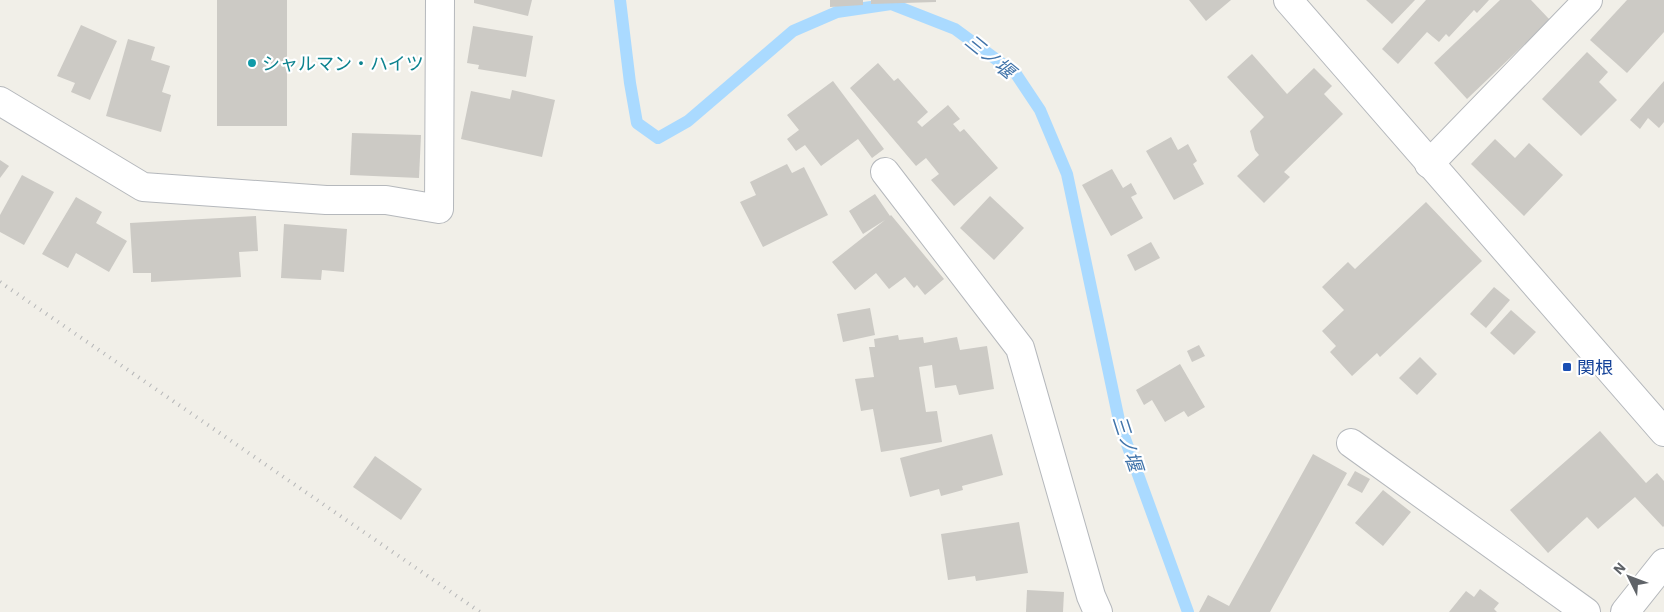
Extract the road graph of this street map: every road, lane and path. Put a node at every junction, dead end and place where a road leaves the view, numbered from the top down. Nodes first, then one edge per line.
1 (440, 0) edge
2 (1588, 0) edge
3 (1299, 4) edge
4 (0, 102) edge
5 (1430, 164) junction
6 (884, 172) dead end
7 (1664, 432) edge
8 (1351, 443) dead end
9 (1664, 563) edge
10 (1098, 612) edge
11 (1586, 612) edge
12 (1625, 612) edge

1 - 4 street
2 - 5 street
3 - 5 street
5 - 7 street
6 - 10 street
8 - 11 street
9 - 12 street

